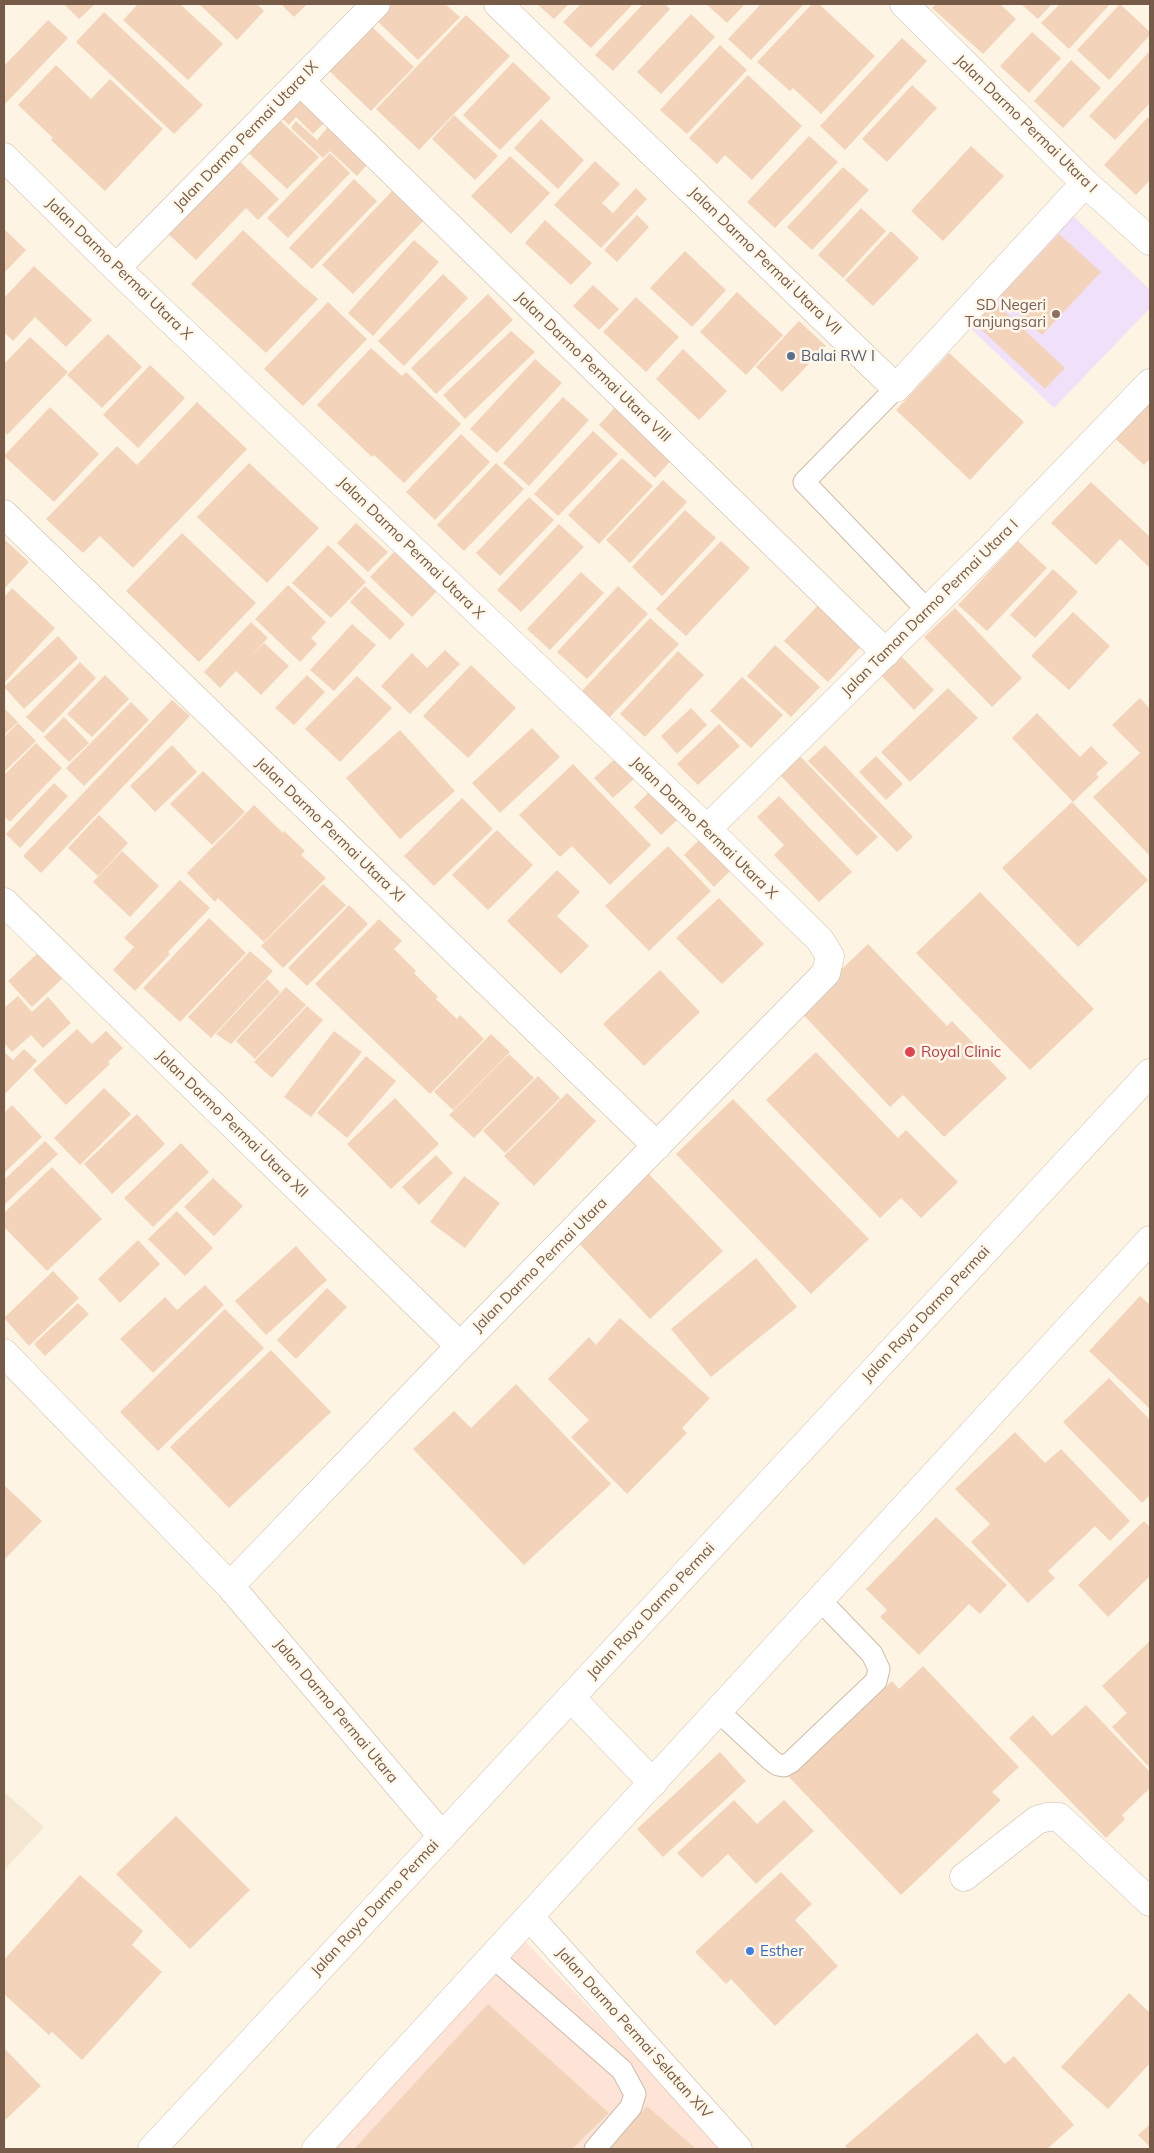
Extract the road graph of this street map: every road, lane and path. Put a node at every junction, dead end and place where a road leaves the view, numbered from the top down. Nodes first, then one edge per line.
1 (376, 4) edge
2 (498, 4) edge
3 (904, 4) edge
4 (300, 81) junction
5 (4, 157) edge
6 (1086, 183) junction
7 (1150, 241) edge
8 (116, 268) junction
9 (1150, 383) edge
10 (896, 388) junction
11 (4, 514) edge
12 (928, 611) junction
13 (886, 653) junction
14 (707, 829) junction
15 (4, 902) edge
16 (820, 940) joint
17 (1150, 1073) edge
18 (657, 1146) junction
19 (1150, 1240) edge
20 (460, 1346) junction
21 (4, 1353) edge
22 (230, 1586) junction
23 (820, 1600) junction
24 (570, 1698) junction
25 (718, 1711) junction
26 (652, 1783) junction
27 (442, 1836) junction
28 (964, 1877) dead end
29 (1150, 1902) edge
30 (531, 1915) junction
31 (500, 1964) junction
32 (152, 2149) edge
33 (316, 2149) edge
34 (332, 2149) edge
35 (595, 2149) edge
36 (738, 2149) edge

1 - 4 street, Jalan Darmo Permai Utara IX
2 - 10 street, Jalan Darmo Permai Utara VII
3 - 6 street, Jalan Darmo Permai Utara I
4 - 8 street, Jalan Darmo Permai Utara IX
4 - 13 street, Jalan Darmo Permai Utara VIII
5 - 8 street, Jalan Darmo Permai Utara X
6 - 7 street, Jalan Darmo Permai Utara I
6 - 10 street
8 - 14 street, Jalan Darmo Permai Utara X
9 - 12 street, Jalan Taman Darmo Permai Utara I
10 - 12 lane
11 - 18 street, Jalan Darmo Permai Utara XI
12 - 13 street, Jalan Taman Darmo Permai Utara I
13 - 14 street, Jalan Taman Darmo Permai Utara I
14 - 16 street, Jalan Darmo Permai Utara X
15 - 20 street, Jalan Darmo Permai Utara XII
16 - 18 street, Jalan Darmo Permai Utara
17 - 24 street, Jalan Raya Darmo Permai
18 - 20 street, Jalan Darmo Permai Utara
19 - 23 street
20 - 22 street, Jalan Darmo Permai Utara
21 - 22 street, Jalan Darmo Permai Utara
22 - 27 street, Jalan Darmo Permai Utara
23 - 25 street
23 - 25 lane
24 - 26 street
24 - 27 street, Jalan Raya Darmo Permai
25 - 26 street
26 - 30 street
27 - 32 street, Jalan Raya Darmo Permai
28 - 29 street
30 - 31 street
30 - 36 street, Jalan Darmo Permai Selatan XIV
31 - 33 street
31 - 34 lane
31 - 35 lane

